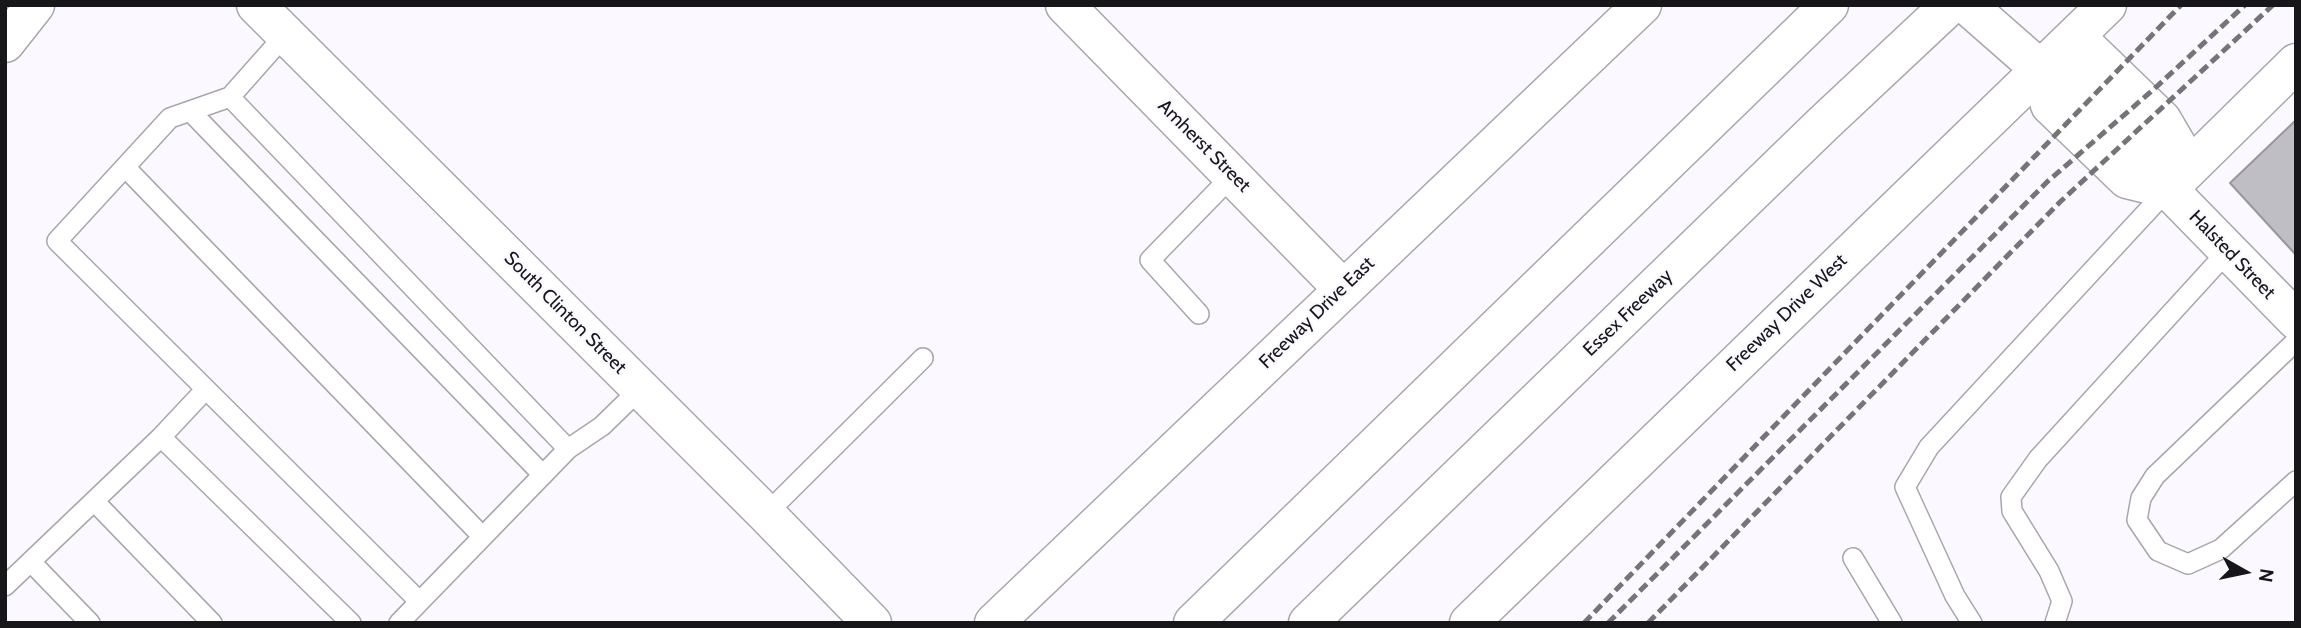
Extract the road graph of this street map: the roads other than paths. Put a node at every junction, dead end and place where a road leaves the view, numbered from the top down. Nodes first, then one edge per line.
1 (35, 5) edge
2 (256, 5) edge
3 (1065, 5) edge
4 (1642, 5) edge
5 (1829, 5) edge
6 (1950, 5) edge
7 (1967, 5) edge
8 (2107, 5) edge
9 (285, 35) junction
10 (2075, 36) junction
11 (5, 43) edge
12 (2296, 63) edge
13 (2040, 69) junction
14 (230, 97) junction
15 (191, 111) junction
16 (125, 167) junction
17 (1233, 175) junction
18 (2168, 189) junction
19 (2228, 251) junction
20 (1343, 289) junction
21 (1199, 314) dead end
22 (2296, 320) edge
23 (2296, 341) edge
24 (923, 358) dead end
25 (640, 388) junction
26 (206, 389) junction
27 (161, 438) junction
28 (568, 449) junction
29 (543, 475) junction
30 (2296, 481) edge
31 (94, 501) junction
32 (766, 514) junction
33 (482, 536) junction
34 (1853, 558) dead end
35 (31, 562) junction
36 (5, 586) edge
37 (419, 601) junction
38 (90, 623) edge
39 (212, 623) edge
40 (351, 623) edge
41 (399, 623) edge
42 (872, 623) edge
43 (994, 623) edge
44 (1193, 623) edge
45 (1308, 623) edge
46 (1469, 623) edge
47 (1892, 623) edge
48 (1972, 623) edge
49 (2055, 623) edge

1 - 11 main road
2 - 9 main road, South Clinton Street
3 - 17 main road, Amherst Street
4 - 20 main road, Freeway Drive East
5 - 44 main road
6 - 45 main road, Essex Freeway
7 - 13 main road, Halsted Street
8 - 10 main road, Freeway Drive West
9 - 14 lane
9 - 25 main road, South Clinton Street
10 - 13 main road, Freeway Drive West
10 - 18 main road
12 - 18 main road
13 - 18 main road, Halsted Street
13 - 46 main road, Freeway Drive West
14 - 15 lane
14 - 28 lane
15 - 16 lane
15 - 29 lane
16 - 26 lane
16 - 33 lane
17 - 20 main road, Amherst Street
17 - 21 lane
18 - 19 main road, Halsted Street
18 - 48 lane
19 - 22 main road, Halsted Street
19 - 49 lane
20 - 43 main road, Freeway Drive East
23 - 30 lane
24 - 32 lane
25 - 28 lane
25 - 32 main road, South Clinton Street
26 - 27 lane
26 - 37 lane
27 - 31 lane
27 - 40 lane
28 - 29 lane
29 - 33 lane
31 - 35 lane
31 - 39 lane
32 - 42 main road, South Clinton Street
33 - 37 lane
34 - 47 lane
35 - 36 lane
35 - 38 lane
37 - 41 lane

